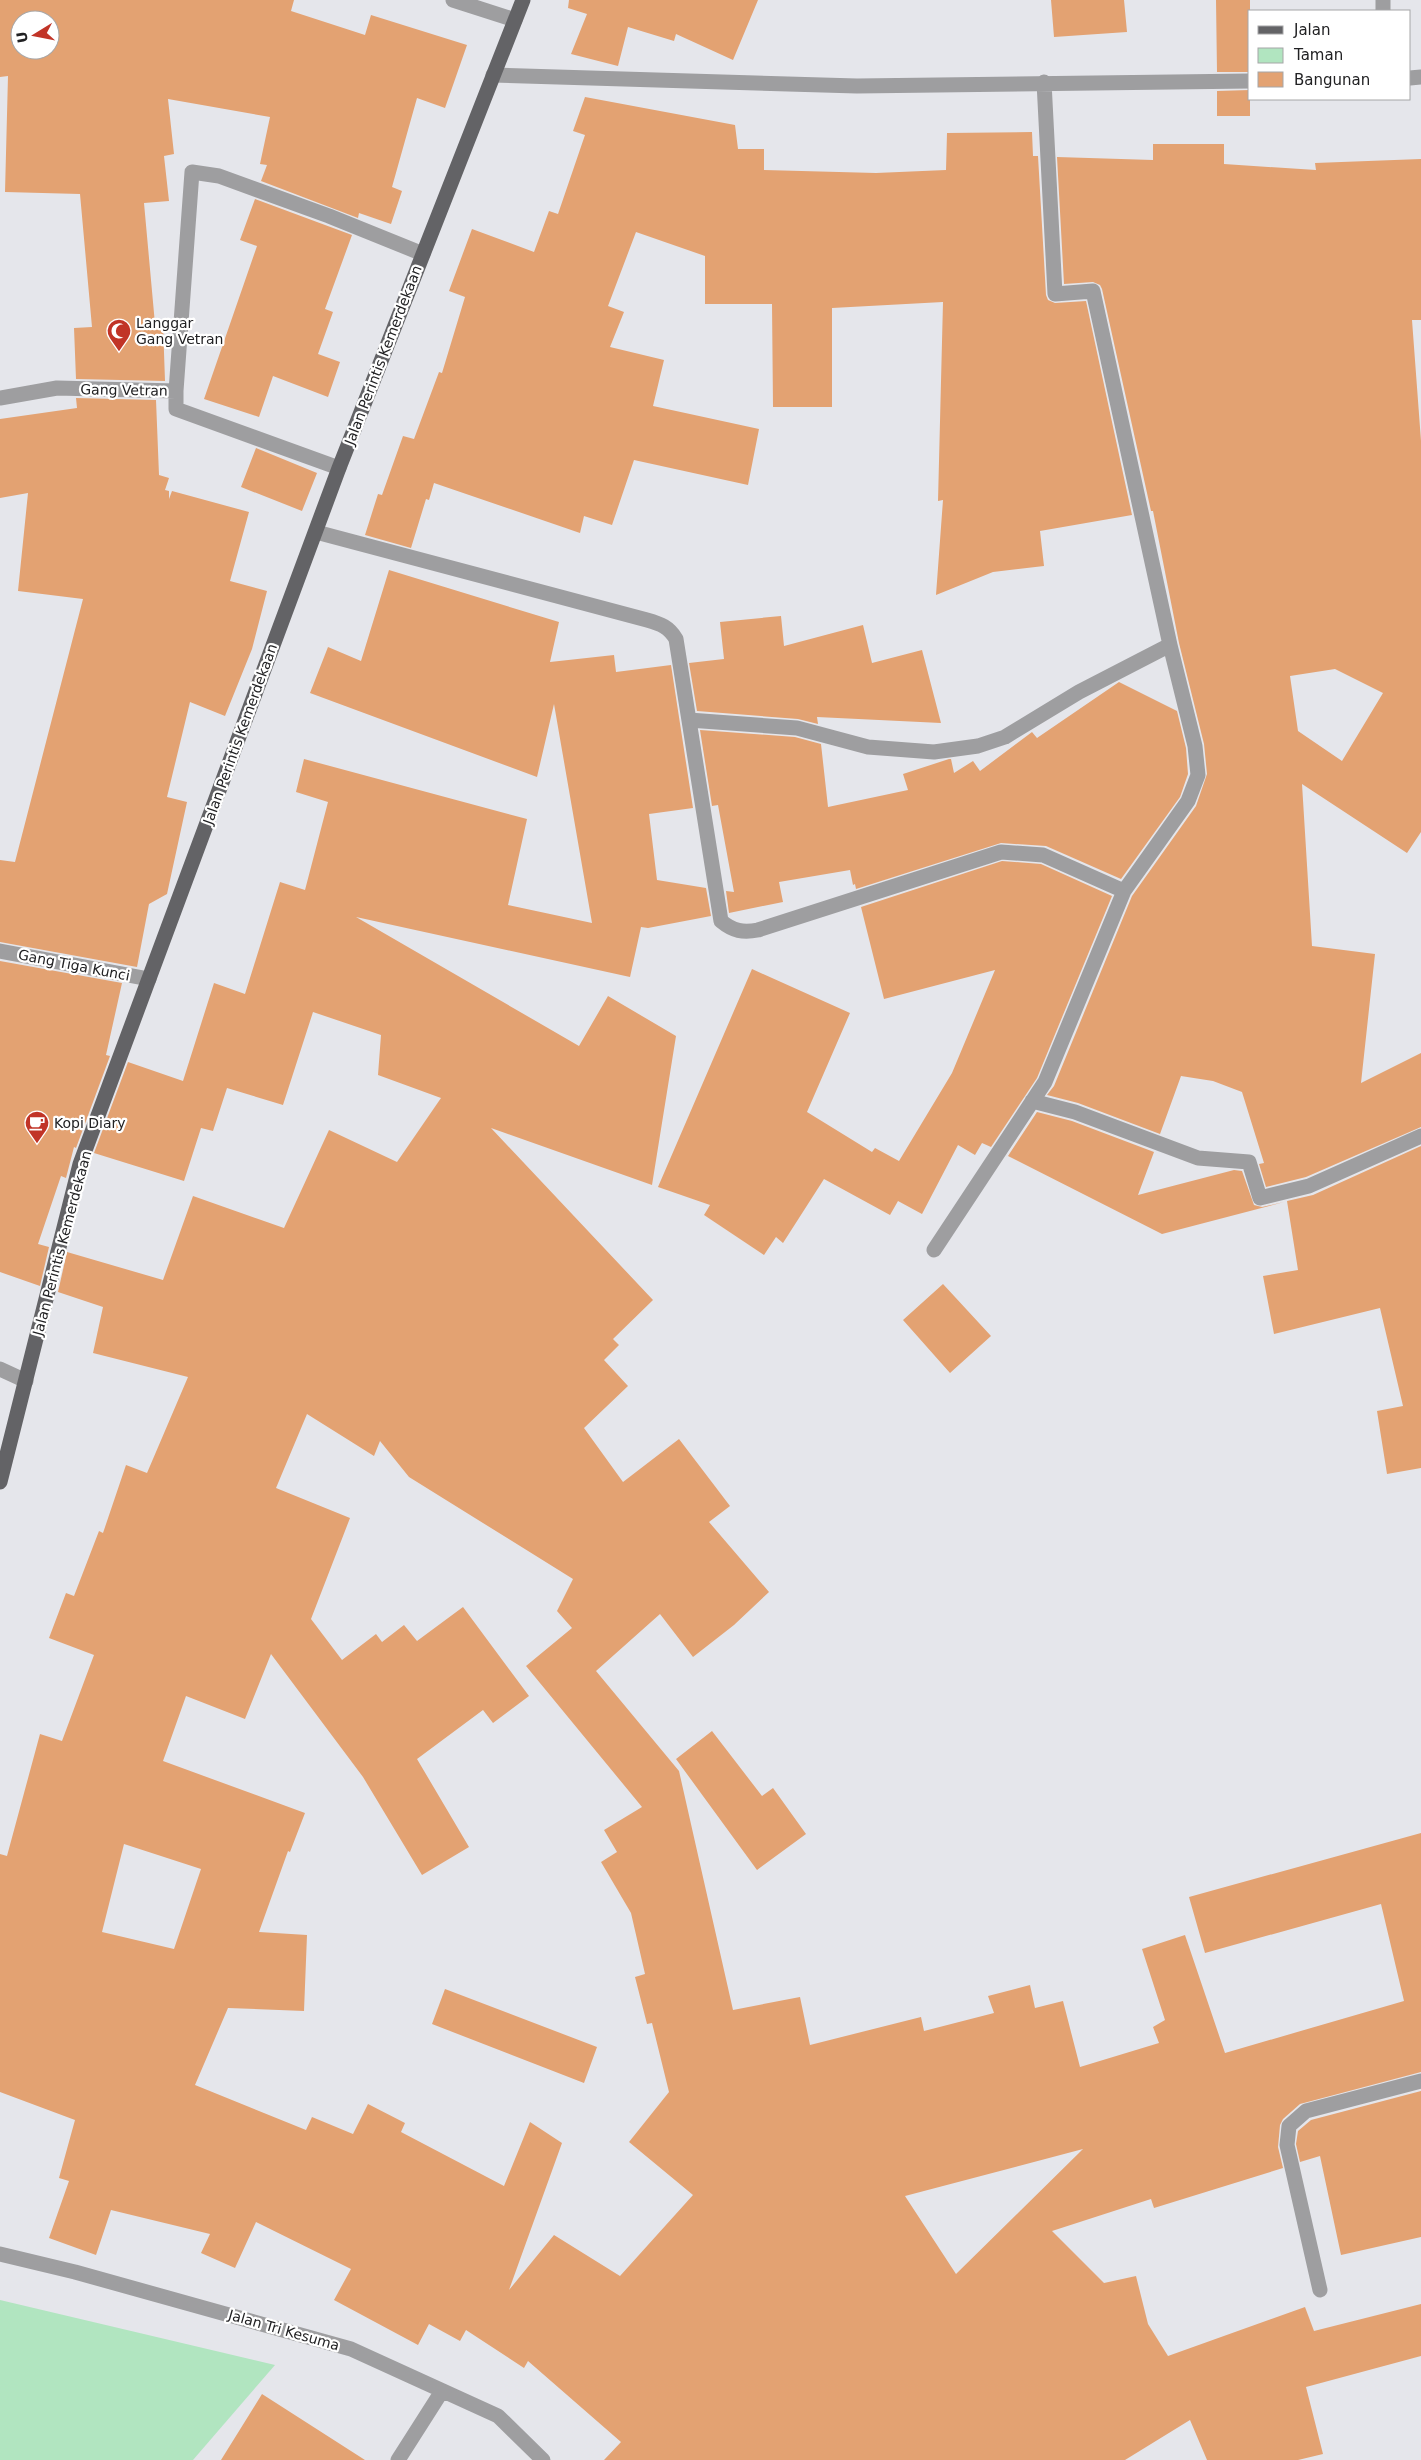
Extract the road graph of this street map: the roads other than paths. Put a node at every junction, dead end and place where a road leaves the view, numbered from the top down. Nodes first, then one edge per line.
1 (453, 0) edge
2 (523, 0) edge
3 (515, 20) junction
4 (493, 75) junction
5 (1248, 80) edge
6 (1044, 82) junction
7 (423, 254) junction
8 (176, 391) junction
9 (0, 398) edge
10 (340, 468) junction
11 (316, 532) junction
12 (1170, 645) junction
13 (689, 720) junction
14 (1124, 891) junction
15 (0, 951) edge
16 (148, 979) junction
17 (1032, 1101) junction
18 (1421, 1136) edge
19 (934, 1250) dead end
20 (0, 1369) edge
21 (26, 1381) junction
22 (0, 1482) edge
23 (1421, 2082) edge
24 (0, 2254) edge
25 (1320, 2290) dead end
26 (442, 2390) junction
27 (398, 2460) edge
28 (542, 2460) edge

1 - 3 street
2 - 3 main road, Jalan Perintis Kemerdekaan
3 - 4 main road, Jalan Perintis Kemerdekaan
4 - 6 street
4 - 7 main road, Jalan Perintis Kemerdekaan
5 - 6 street
6 - 12 street
7 - 8 street
7 - 10 main road, Jalan Perintis Kemerdekaan
8 - 9 street, Gang Vetran
8 - 10 street, Gang Vetran
10 - 11 main road, Jalan Perintis Kemerdekaan
11 - 13 street
11 - 16 main road, Jalan Perintis Kemerdekaan
12 - 13 street
12 - 14 street
13 - 14 street
14 - 17 street
15 - 16 street, Gang Tiga Kunci
16 - 21 main road, Jalan Perintis Kemerdekaan
17 - 18 street
17 - 19 street
20 - 21 street
21 - 22 main road, Jalan Perintis Kemerdekaan
23 - 25 street
24 - 26 street, Jalan Tri Kesuma
26 - 27 street
26 - 28 street, Jalan Tri Kesuma

